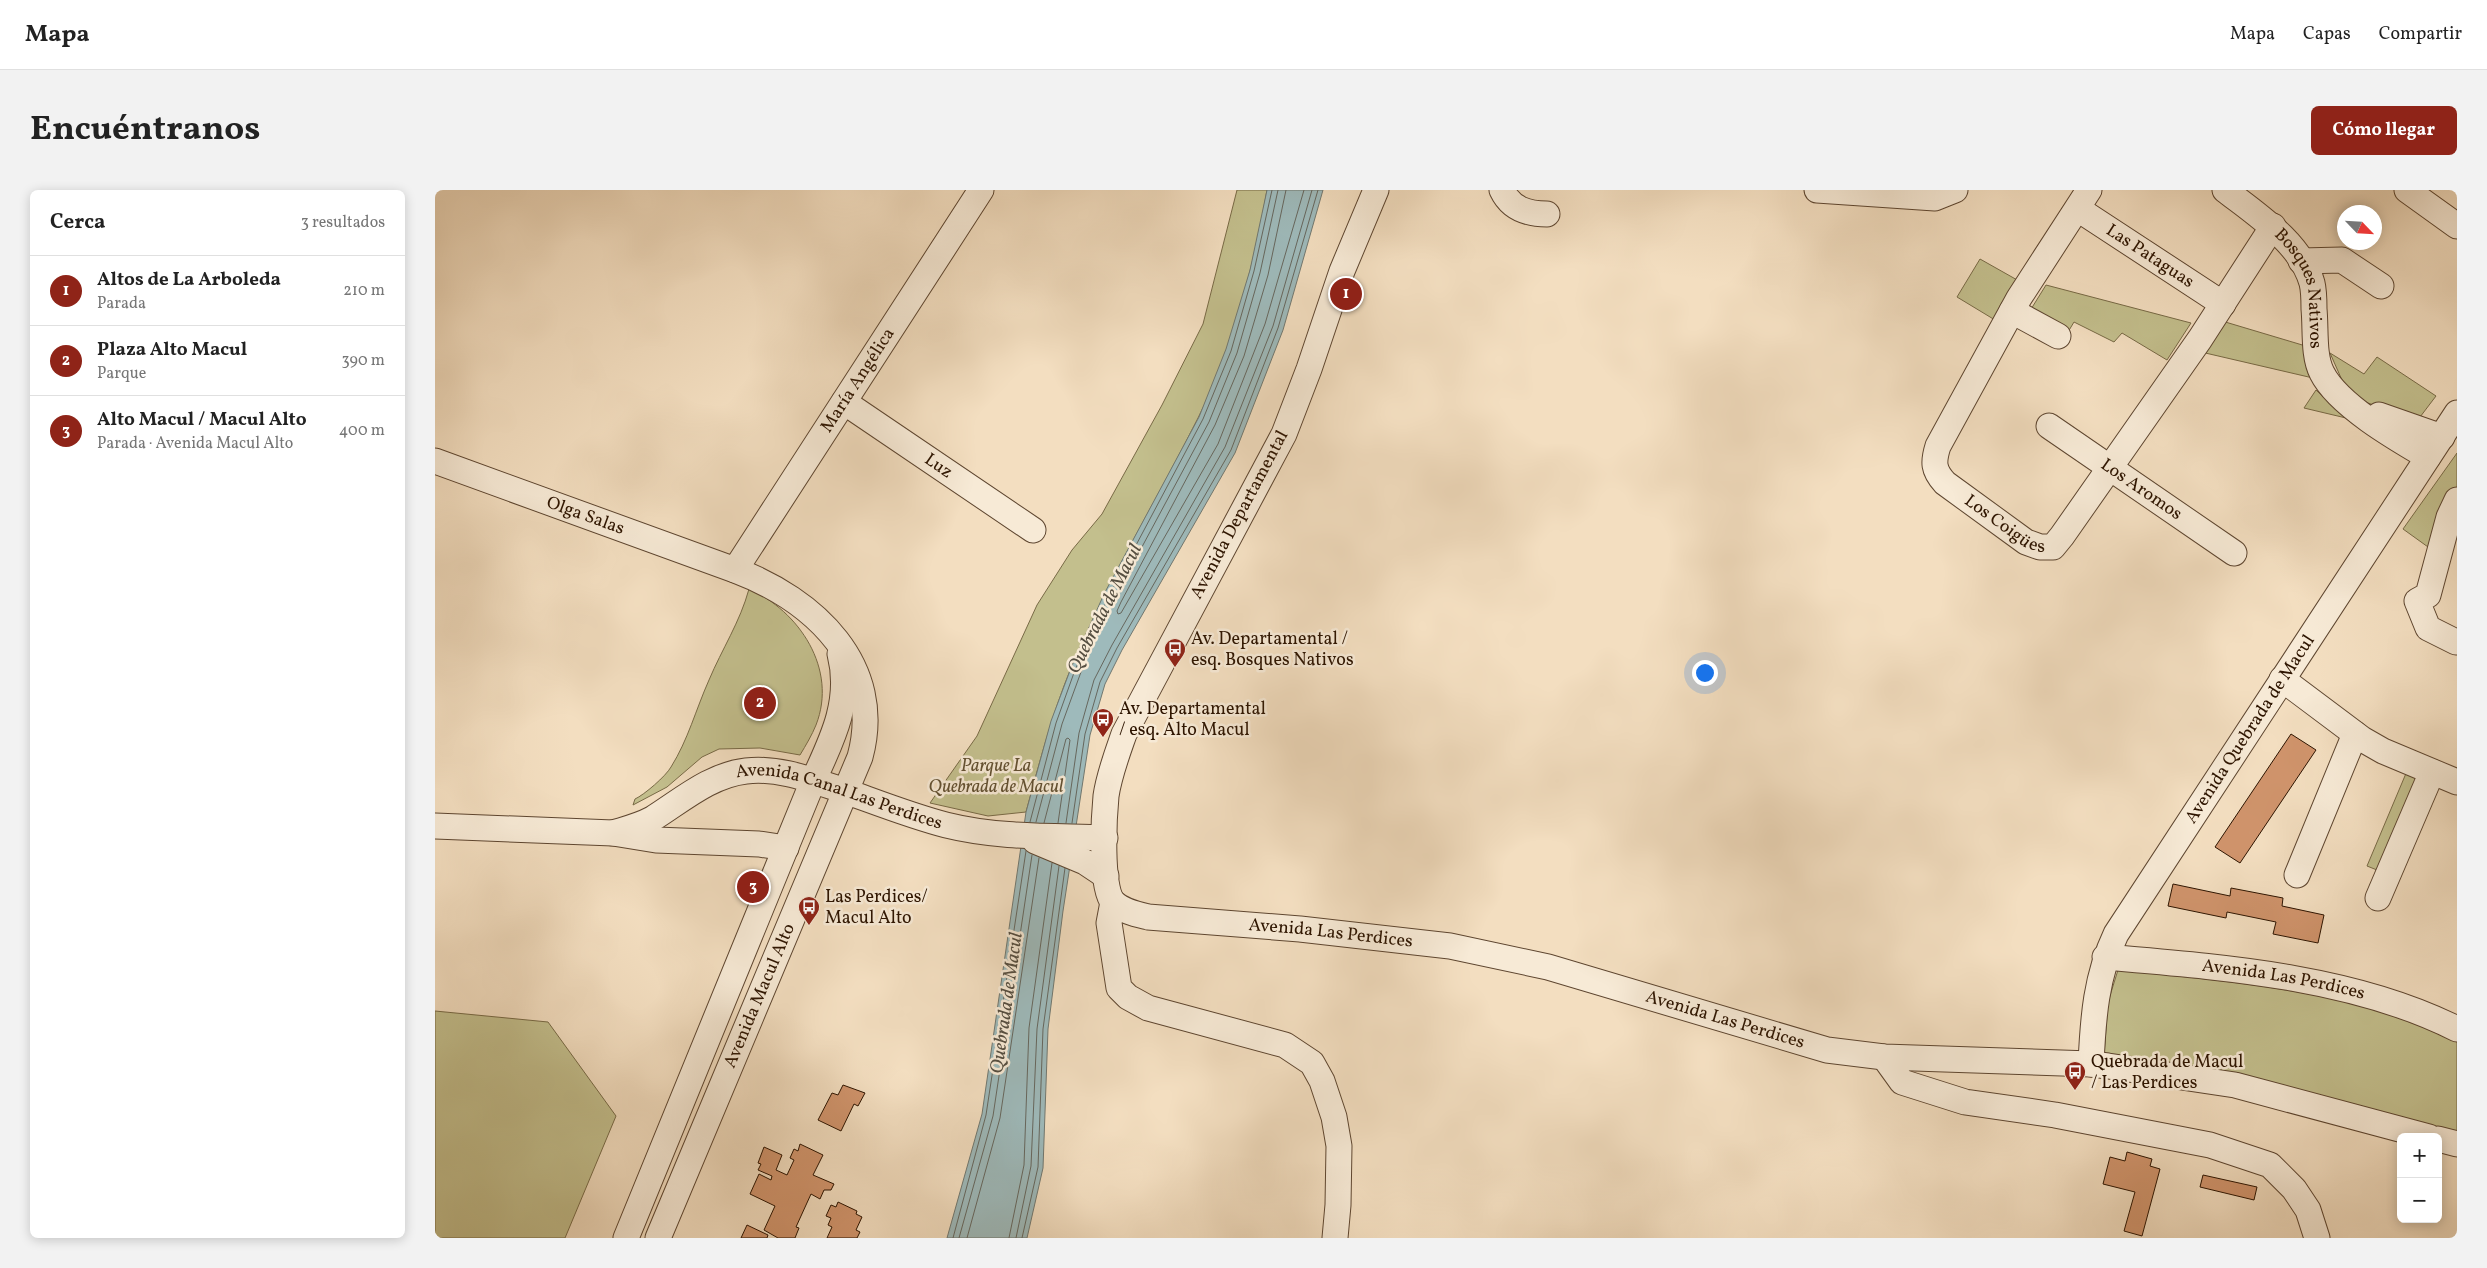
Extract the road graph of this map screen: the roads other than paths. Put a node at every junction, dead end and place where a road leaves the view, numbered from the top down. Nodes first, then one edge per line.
1 (981, 190) edge
2 (1376, 190) edge
3 (1502, 190) edge
4 (1817, 190) edge
5 (2225, 190) edge
6 (2407, 190) edge
7 (1954, 191) edge
8 (2083, 199) edge
9 (1547, 214) dead end
10 (2273, 226) junction
11 (2457, 226) edge
12 (2301, 261) junction
13 (2381, 286) dead end
14 (2223, 304) junction
15 (2011, 311) junction
16 (2058, 336) dead end
17 (844, 402) junction
18 (2348, 404) junction
19 (2457, 415) edge
20 (2049, 426) dead end
21 (2442, 436) junction
22 (2428, 457) junction
23 (435, 461) edge
24 (2110, 466) junction
25 (2457, 500) edge
26 (1033, 530) dead end
27 (2234, 553) dead end
28 (735, 570) junction
29 (837, 642) junction
30 (2456, 642) edge
31 (2282, 679) junction
32 (2355, 734) junction
33 (2432, 772) junction
34 (813, 781) junction
35 (2457, 782) edge
36 (846, 792) junction
37 (435, 826) edge
38 (613, 833) junction
39 (1105, 838) junction
40 (1077, 847) junction
41 (786, 848) junction
42 (2297, 875) dead end
43 (1106, 876) junction
44 (2378, 898) dead end
45 (1113, 902) junction
46 (2105, 957) junction
47 (2457, 1028) edge
48 (1884, 1057) junction
49 (2091, 1064) junction
50 (2414, 1133) edge
51 (2442, 1140) edge
52 (2457, 1144) edge
53 (626, 1238) edge
54 (659, 1238) edge
55 (1335, 1238) edge
56 (2317, 1238) edge

1 - 17 street, María Angélica
2 - 39 street, Avenida Departamental
3 - 9 street
4 - 7 street
5 - 10 street, Bosques Nativos
6 - 11 street
8 - 14 street, Las Pataguas
8 - 15 street, Los Coigües
10 - 12 street, Bosques Nativos
10 - 14 street, Los Coigües
12 - 13 street
12 - 18 street, Bosques Nativos
14 - 24 street, Los Coigües
15 - 16 street
15 - 24 street, Los Coigües
17 - 26 street, Luz
17 - 28 street, María Angélica
18 - 21 street, Bosques Nativos
18 - 22 street, Bosques Nativos
19 - 21 street, Avenida Quebrada de Macul
20 - 24 street, Los Aromos
21 - 22 street, Avenida Quebrada de Macul
22 - 31 street, Avenida Quebrada de Macul
23 - 28 street, Olga Salas
24 - 27 street, Los Aromos
25 - 30 street
28 - 29 street, Avenida Macul Alto
29 - 34 street, Avenida Macul Alto
29 - 36 street, Avenida Macul Alto
31 - 32 street
31 - 46 street, Avenida Quebrada de Macul
32 - 33 street
32 - 42 street
33 - 35 street
33 - 44 street
34 - 36 street, Avenida Canal Las Perdices
34 - 38 street, Avenida Canal Las Perdices
34 - 41 street, Avenida Macul Alto
36 - 40 street, Avenida Canal Las Perdices
36 - 54 street, Avenida Macul Alto
37 - 38 street, Avenida Canal Las Perdices
38 - 41 street, Avenida Canal Las Perdices
39 - 40 street
39 - 43 street
40 - 43 street
41 - 53 street, Avenida Macul Alto
43 - 45 street
45 - 48 street, Avenida Las Perdices
45 - 55 street
46 - 47 street, Avenida Las Perdices
46 - 49 street, Avenida Quebrada de Macul
48 - 49 street, Avenida Las Perdices
48 - 56 street
49 - 50 street, Avenida Las Perdices
51 - 52 street

